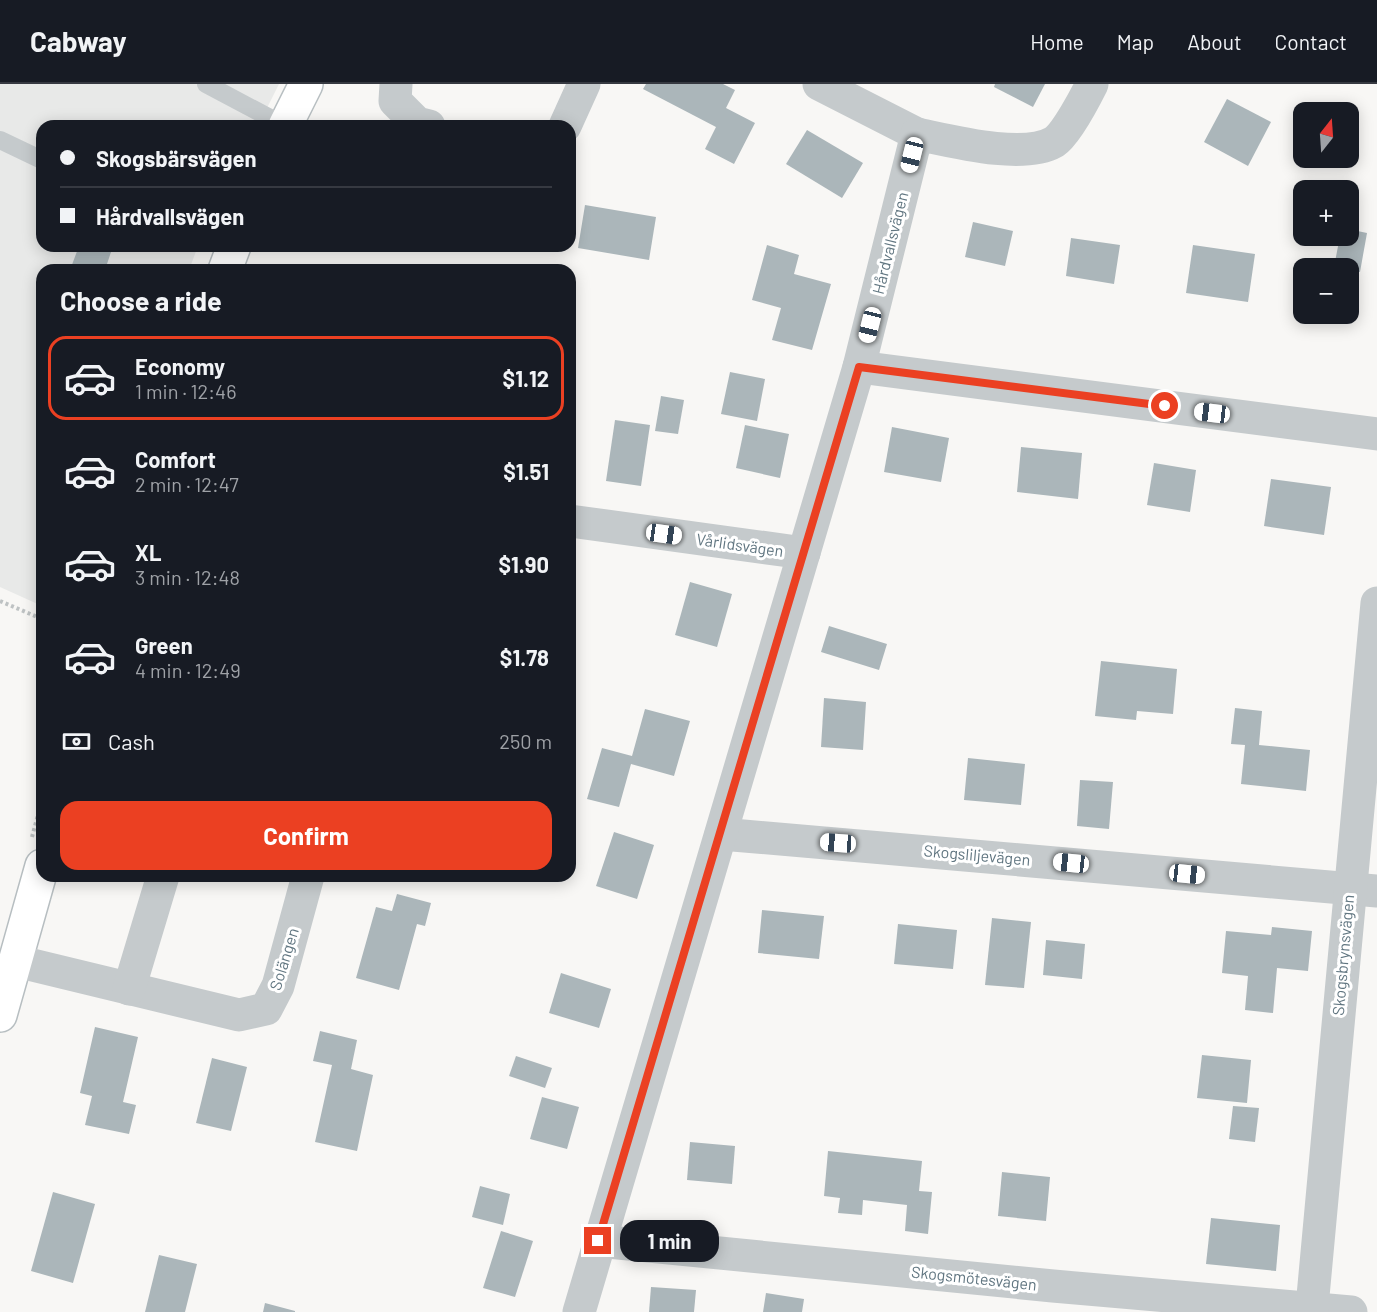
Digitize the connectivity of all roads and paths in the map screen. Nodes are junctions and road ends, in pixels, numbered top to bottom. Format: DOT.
graph roads {
  1 [pos="206,84"];
  2 [pos="306,84"];
  3 [pos="396,84"];
  4 [pos="584,84"];
  5 [pos="819,84"];
  6 [pos="1092,84"];
  7 [pos="274,120"];
  8 [pos="288,120"];
  9 [pos="414,120"];
  10 [pos="568,120"];
  11 [pos="917,134"];
  12 [pos="0,140"];
  13 [pos="36,157"];
  14 [pos="859,367"];
  15 [pos="1377,434"];
  16 [pos="576,522"];
  17 [pos="804,553"];
  18 [pos="0,601"];
  19 [pos="1377,603"];
  20 [pos="36,616"];
  21 [pos="721,834"];
  22 [pos="38,882"];
  23 [pos="161,882"];
  24 [pos="306,882"];
  25 [pos="1363,890"];
  26 [pos="16,961"];
  27 [pos="129,989"];
  28 [pos="0,1015"];
  29 [pos="598,1241"];
  30 [pos="1312,1307"];
  31 [pos="579,1312"];
  32 [pos="1351,1312"];
  1 -- 7 [label="lane"];
  2 -- 8 [label="street"];
  3 -- 9 [label="street"];
  4 -- 10 [label="street"];
  5 -- 11 [label="street"];
  6 -- 11 [label="street"];
  11 -- 14 [label="street, Hårdvallsvägen"];
  12 -- 13 [label="lane"];
  14 -- 15 [label="street"];
  14 -- 17 [label="street, Hårdvallsvägen"];
  16 -- 17 [label="street, Vårlidsvägen"];
  17 -- 21 [label="street, Hårdvallsvägen"];
  18 -- 20 [label="path"];
  19 -- 25 [label="street, Skogsbrynsvägen"];
  21 -- 25 [label="street, Skogsliljevägen"];
  21 -- 29 [label="street, Hårdvallsvägen"];
  22 -- 26 [label="street"];
  23 -- 27 [label="street"];
  24 -- 27 [label="street, Solängen"];
  25 -- 30 [label="street, Skogsbrynsvägen"];
  26 -- 27 [label="street, Solängen"];
  26 -- 28 [label="street"];
  29 -- 30 [label="street, Skogsmötesvägen"];
  29 -- 31 [label="street, Hårdvallsvägen"];
  30 -- 32 [label="street, Skogsmötesvägen"];
}
